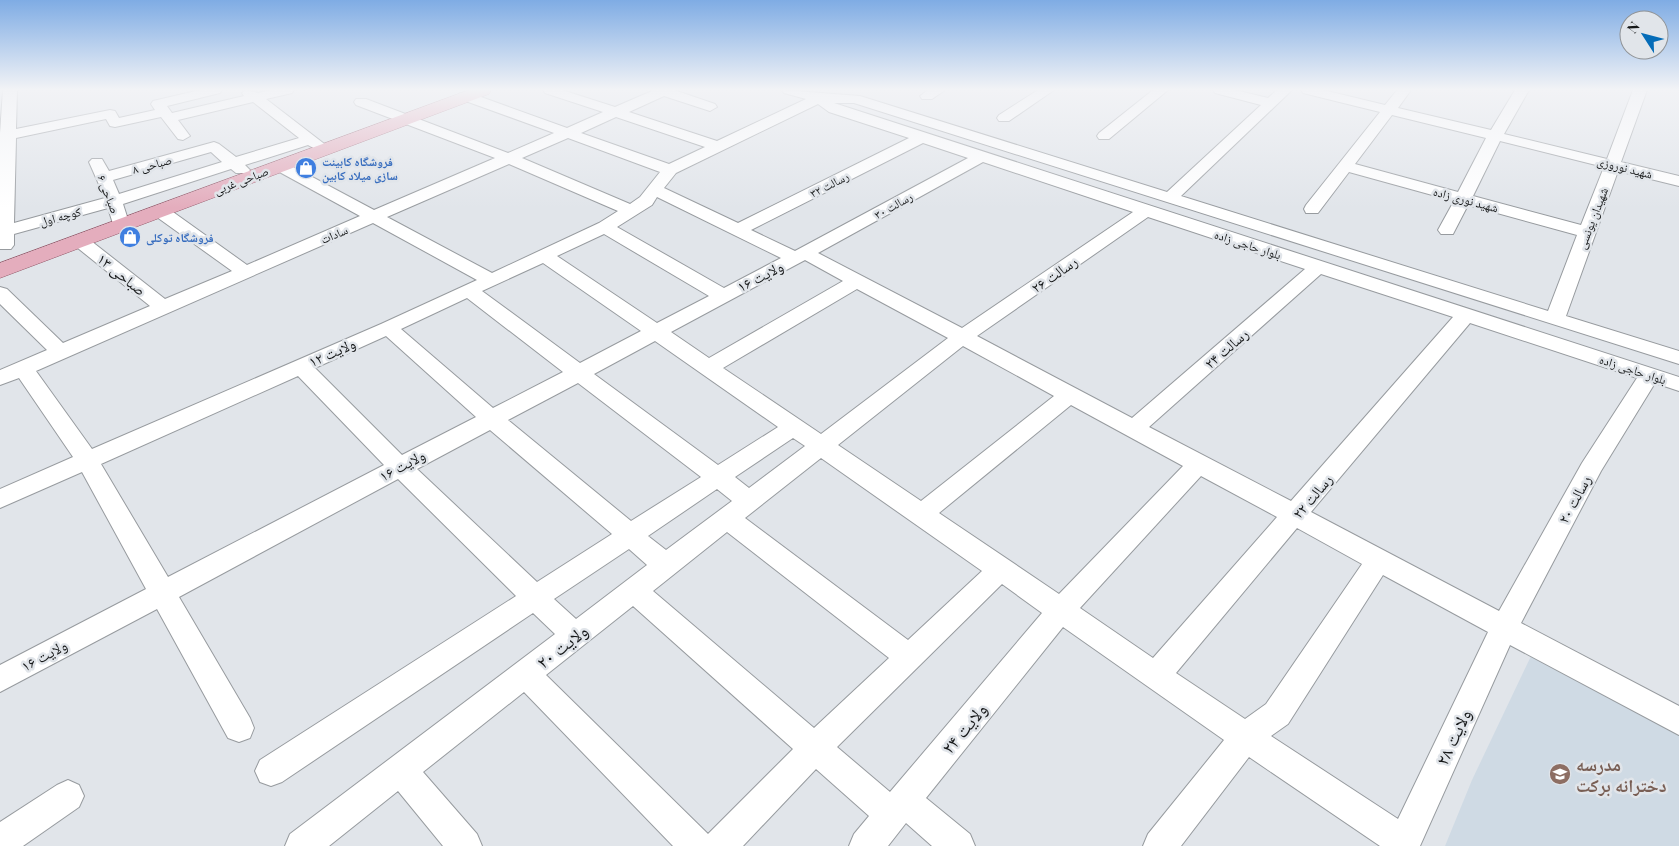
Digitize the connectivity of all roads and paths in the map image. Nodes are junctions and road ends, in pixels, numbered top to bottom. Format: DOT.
graph roads {
  1 [pos="35,129"];
  2 [pos="178,129"];
  3 [pos="298,129"];
  4 [pos="368,129"];
  5 [pos="428,129"];
  6 [pos="558,129"];
  7 [pos="574,129"];
  8 [pos="666,129"];
  9 [pos="746,129"];
  10 [pos="895,129"];
  11 [pos="956,129"];
  12 [pos="1112,129"];
  13 [pos="1243,129"];
  14 [pos="1373,129"];
  15 [pos="1469,129"];
  16 [pos="1499,129"];
  17 [pos="1625,129"];
  18 [pos="566,133"];
  19 [pos="4,136"];
  20 [pos="183,136"];
  21 [pos="1104,136"];
  22 [pos="1495,136"];
  23 [pos="921,138"];
  24 [pos="317,144"];
  25 [pos="719,147"];
  26 [pos="981,157"];
  27 [pos="508,158"];
  28 [pos="97,162"];
  29 [pos="235,164"];
  30 [pos="1612,164"];
  31 [pos="280,166"];
  32 [pos="1345,166"];
  33 [pos="670,170"];
  34 [pos="250,177"];
  35 [pos="103,178"];
  36 [pos="1679,180"];
  37 [pos="655,190"];
  38 [pos="1174,195"];
  39 [pos="1464,198"];
  40 [pos="114,201"];
  41 [pos="1312,209"];
  42 [pos="160,211"];
  43 [pos="632,211"];
  44 [pos="1146,211"];
  45 [pos="374,216"];
  46 [pos="121,226"];
  47 [pos="605,227"];
  48 [pos="738,230"];
  49 [pos="1447,230"];
  50 [pos="1586,232"];
  51 [pos="3,240"];
  52 [pos="80,241"];
  53 [pos="544,255"];
  54 [pos="800,256"];
  55 [pos="29,260"];
  56 [pos="1318,267"];
  57 [pos="0,271"];
  58 [pos="245,272"];
  59 [pos="491,280"];
  60 [pos="858,281"];
  61 [pos="468,290"];
  62 [pos="0,293"];
  63 [pos="722,295"];
  64 [pos="163,307"];
  65 [pos="1466,315"];
  66 [pos="1555,319"];
  67 [pos="388,328"];
  68 [pos="654,331"];
  69 [pos="962,338"];
  70 [pos="61,352"];
  71 [pos="1679,358"];
  72 [pos="301,366"];
  73 [pos="23,368"];
  74 [pos="708,368"];
  75 [pos="578,372"];
  76 [pos="1650,374"];
  77 [pos="0,378"];
  78 [pos="1679,384"];
  79 [pos="1069,395"];
  80 [pos="490,418"];
  81 [pos="794,427"];
  82 [pos="1133,429"];
  83 [pos="823,447"];
  84 [pos="88,461"];
  85 [pos="1199,464"];
  86 [pos="399,466"];
  87 [pos="718,477"];
  88 [pos="0,500"];
  89 [pos="751,502"];
  90 [pos="922,514"];
  91 [pos="1295,516"];
  92 [pos="728,519"];
  93 [pos="629,535"];
  94 [pos="1379,560"];
  95 [pos="667,566"];
  96 [pos="1002,569"];
  97 [pos="634,591"];
  98 [pos="161,593"];
  99 [pos="535,597"];
  100 [pos="1061,610"];
  101 [pos="1504,628"];
  102 [pos="575,636"];
  103 [pos="910,658"];
  104 [pos="526,674"];
  105 [pos="1156,675"];
  106 [pos="0,679"];
  107 [pos="1679,721"];
  108 [pos="239,728"];
  109 [pos="1245,736"];
  110 [pos="816,747"];
  111 [pos="401,770"];
  112 [pos="270,772"];
  113 [pos="68,796"];
  114 [pos="898,808"];
  115 [pos="0,842"];
  116 [pos="1403,844"];
  117 [pos="302,846"];
  118 [pos="465,846"];
  119 [pos="697,846"];
  120 [pos="720,846"];
  121 [pos="866,846"];
  122 [pos="958,846"];
  123 [pos="1160,846"];
  1 -- 19 [label="street"];
  2 -- 20 [label="street"];
  3 -- 24 [label="street"];
  4 -- 24 [label="main road, صباحی غربی"];
  5 -- 27 [label="street"];
  6 -- 18 [label="street"];
  7 -- 18 [label="street, سادات"];
  8 -- 25 [label="street"];
  9 -- 25 [label="street"];
  10 -- 23 [label="street, بلوار حاجی زاده"];
  11 -- 38 [label="street, بلوار حاجی زاده"];
  12 -- 21 [label="street"];
  13 -- 38 [label="street"];
  14 -- 32 [label="street"];
  15 -- 22 [label="street, شهید نوروزی"];
  16 -- 22 [label="street"];
  17 -- 30 [label="street, شهیدان یونسی"];
  18 -- 27 [label="street, سادات"];
  18 -- 33 [label="street"];
  19 -- 51 [label="street"];
  22 -- 30 [label="street, شهید نوروزی"];
  22 -- 39 [label="street"];
  23 -- 26 [label="street, بلوار حاجی زاده"];
  23 -- 48 [label="street, رسالت ۳۲"];
  24 -- 29 [label="street, کوچه اول"];
  24 -- 31 [label="main road, صباحی غربی"];
  25 -- 33 [label="street"];
  26 -- 44 [label="street, بلوار حاجی زاده"];
  26 -- 54 [label="street, رسالت ۳۰"];
  27 -- 43 [label="street"];
  27 -- 45 [label="street, سادات"];
  28 -- 35 [label="street, صباحی ۶"];
  29 -- 34 [label="street, صباحی ۸"];
  29 -- 35 [label="street, صباحی ۸"];
  29 -- 40 [label="street, کوچه اول"];
  30 -- 36 [label="street, شهید نوروزی"];
  30 -- 50 [label="street, شهیدان یونسی"];
  31 -- 34 [label="main road, صباحی غربی"];
  31 -- 45 [label="street"];
  32 -- 39 [label="street, شهید نوری زاده"];
  32 -- 41 [label="street"];
  33 -- 37 [label="street, ولایت ۱۲"];
  34 -- 42 [label="main road, صباحی غربی"];
  35 -- 40 [label="street, صباحی ۶"];
  37 -- 43 [label="street, ولایت ۱۲"];
  37 -- 48 [label="street"];
  38 -- 66 [label="street, بلوار حاجی زاده"];
  39 -- 49 [label="street"];
  39 -- 50 [label="street, شهید نوری زاده"];
  40 -- 46 [label="street, صباحی ۶"];
  40 -- 51 [label="street, کوچه اول"];
  42 -- 46 [label="main road, صباحی غربی"];
  42 -- 58 [label="street"];
  43 -- 47 [label="street, ولایت ۱۲"];
  44 -- 56 [label="street, بلوار حاجی زاده"];
  44 -- 69 [label="street, رسالت ۲۶"];
  45 -- 58 [label="street, سادات"];
  45 -- 59 [label="street"];
  46 -- 52 [label="main road, صباحی غربی"];
  47 -- 53 [label="street, ولایت ۱۲"];
  47 -- 63 [label="street"];
  48 -- 54 [label="street"];
  50 -- 66 [label="street, شهیدان یونسی"];
  51 -- 55 [label="street"];
  52 -- 55 [label="main road, صباحی غربی"];
  52 -- 64 [label="street, صباحی ۱۳"];
  53 -- 59 [label="street, ولایت ۱۲"];
  53 -- 68 [label="street"];
  54 -- 60 [label="street"];
  54 -- 63 [label="street, ولایت ۱۶"];
  55 -- 57 [label="main road, صباحی غربی"];
  56 -- 65 [label="street, بلوار حاجی زاده"];
  56 -- 82 [label="street, رسالت ۲۴"];
  58 -- 64 [label="street, سادات"];
  59 -- 61 [label="street, ولایت ۱۲"];
  60 -- 69 [label="street"];
  60 -- 74 [label="street"];
  61 -- 67 [label="street, ولایت ۱۲"];
  61 -- 75 [label="street"];
  62 -- 70 [label="street"];
  63 -- 68 [label="street, ولایت ۱۶"];
  64 -- 70 [label="street, سادات"];
  65 -- 76 [label="street, بلوار حاجی زاده"];
  65 -- 91 [label="street, رسالت ۲۲"];
  66 -- 71 [label="street, بلوار حاجی زاده"];
  67 -- 72 [label="street, ولایت ۱۲"];
  67 -- 80 [label="street"];
  68 -- 74 [label="street"];
  68 -- 75 [label="street, ولایت ۱۶"];
  69 -- 79 [label="street"];
  69 -- 83 [label="street, رسالت ۲۶"];
  70 -- 73 [label="street, سادات"];
  72 -- 84 [label="street, ولایت ۱۲"];
  72 -- 86 [label="street"];
  73 -- 77 [label="street, سادات"];
  73 -- 84 [label="street"];
  74 -- 81 [label="street"];
  75 -- 80 [label="street, ولایت ۱۶"];
  75 -- 87 [label="street"];
  76 -- 78 [label="street, بلوار حاجی زاده"];
  76 -- 101 [label="street, رسالت ۲۰"];
  79 -- 82 [label="street"];
  79 -- 90 [label="street"];
  80 -- 86 [label="street, ولایت ۱۶"];
  80 -- 93 [label="street"];
  81 -- 83 [label="street"];
  81 -- 87 [label="street"];
  82 -- 85 [label="street"];
  83 -- 89 [label="street, ولایت ۲۰"];
  83 -- 90 [label="street"];
  84 -- 88 [label="street, ولایت ۱۲"];
  84 -- 98 [label="street"];
  85 -- 91 [label="street"];
  85 -- 100 [label="street, ولایت ۲۴"];
  86 -- 98 [label="street, ولایت ۱۶"];
  86 -- 99 [label="street"];
  87 -- 89 [label="street"];
  87 -- 93 [label="street"];
  89 -- 92 [label="street, ولایت ۲۰"];
  90 -- 96 [label="street"];
  91 -- 94 [label="street"];
  91 -- 105 [label="street, رسالت ۲۲"];
  92 -- 95 [label="street, ولایت ۲۰"];
  92 -- 103 [label="street"];
  93 -- 95 [label="street"];
  93 -- 99 [label="street"];
  94 -- 101 [label="street"];
  94 -- 109 [label="street"];
  95 -- 97 [label="street, ولایت ۲۰"];
  96 -- 100 [label="street"];
  96 -- 103 [label="street"];
  97 -- 102 [label="street, ولایت ۲۰"];
  97 -- 110 [label="street"];
  98 -- 106 [label="street, ولایت ۱۶"];
  98 -- 108 [label="street"];
  99 -- 102 [label="street"];
  99 -- 112 [label="street"];
  100 -- 105 [label="street"];
  100 -- 114 [label="street, ولایت ۲۴"];
  101 -- 107 [label="street"];
  101 -- 116 [label="street, ولایت ۲۸"];
  102 -- 104 [label="street, ولایت ۲۰"];
  103 -- 110 [label="street"];
  104 -- 111 [label="street, ولایت ۲۰"];
  104 -- 119 [label="street"];
  105 -- 109 [label="street"];
  109 -- 116 [label="street"];
  109 -- 123 [label="street"];
  110 -- 114 [label="street"];
  110 -- 120 [label="street"];
  111 -- 117 [label="street, ولایت ۲۰"];
  111 -- 118 [label="street"];
  113 -- 115 [label="street"];
  114 -- 121 [label="street, ولایت ۲۴"];
  114 -- 122 [label="street"];
}
